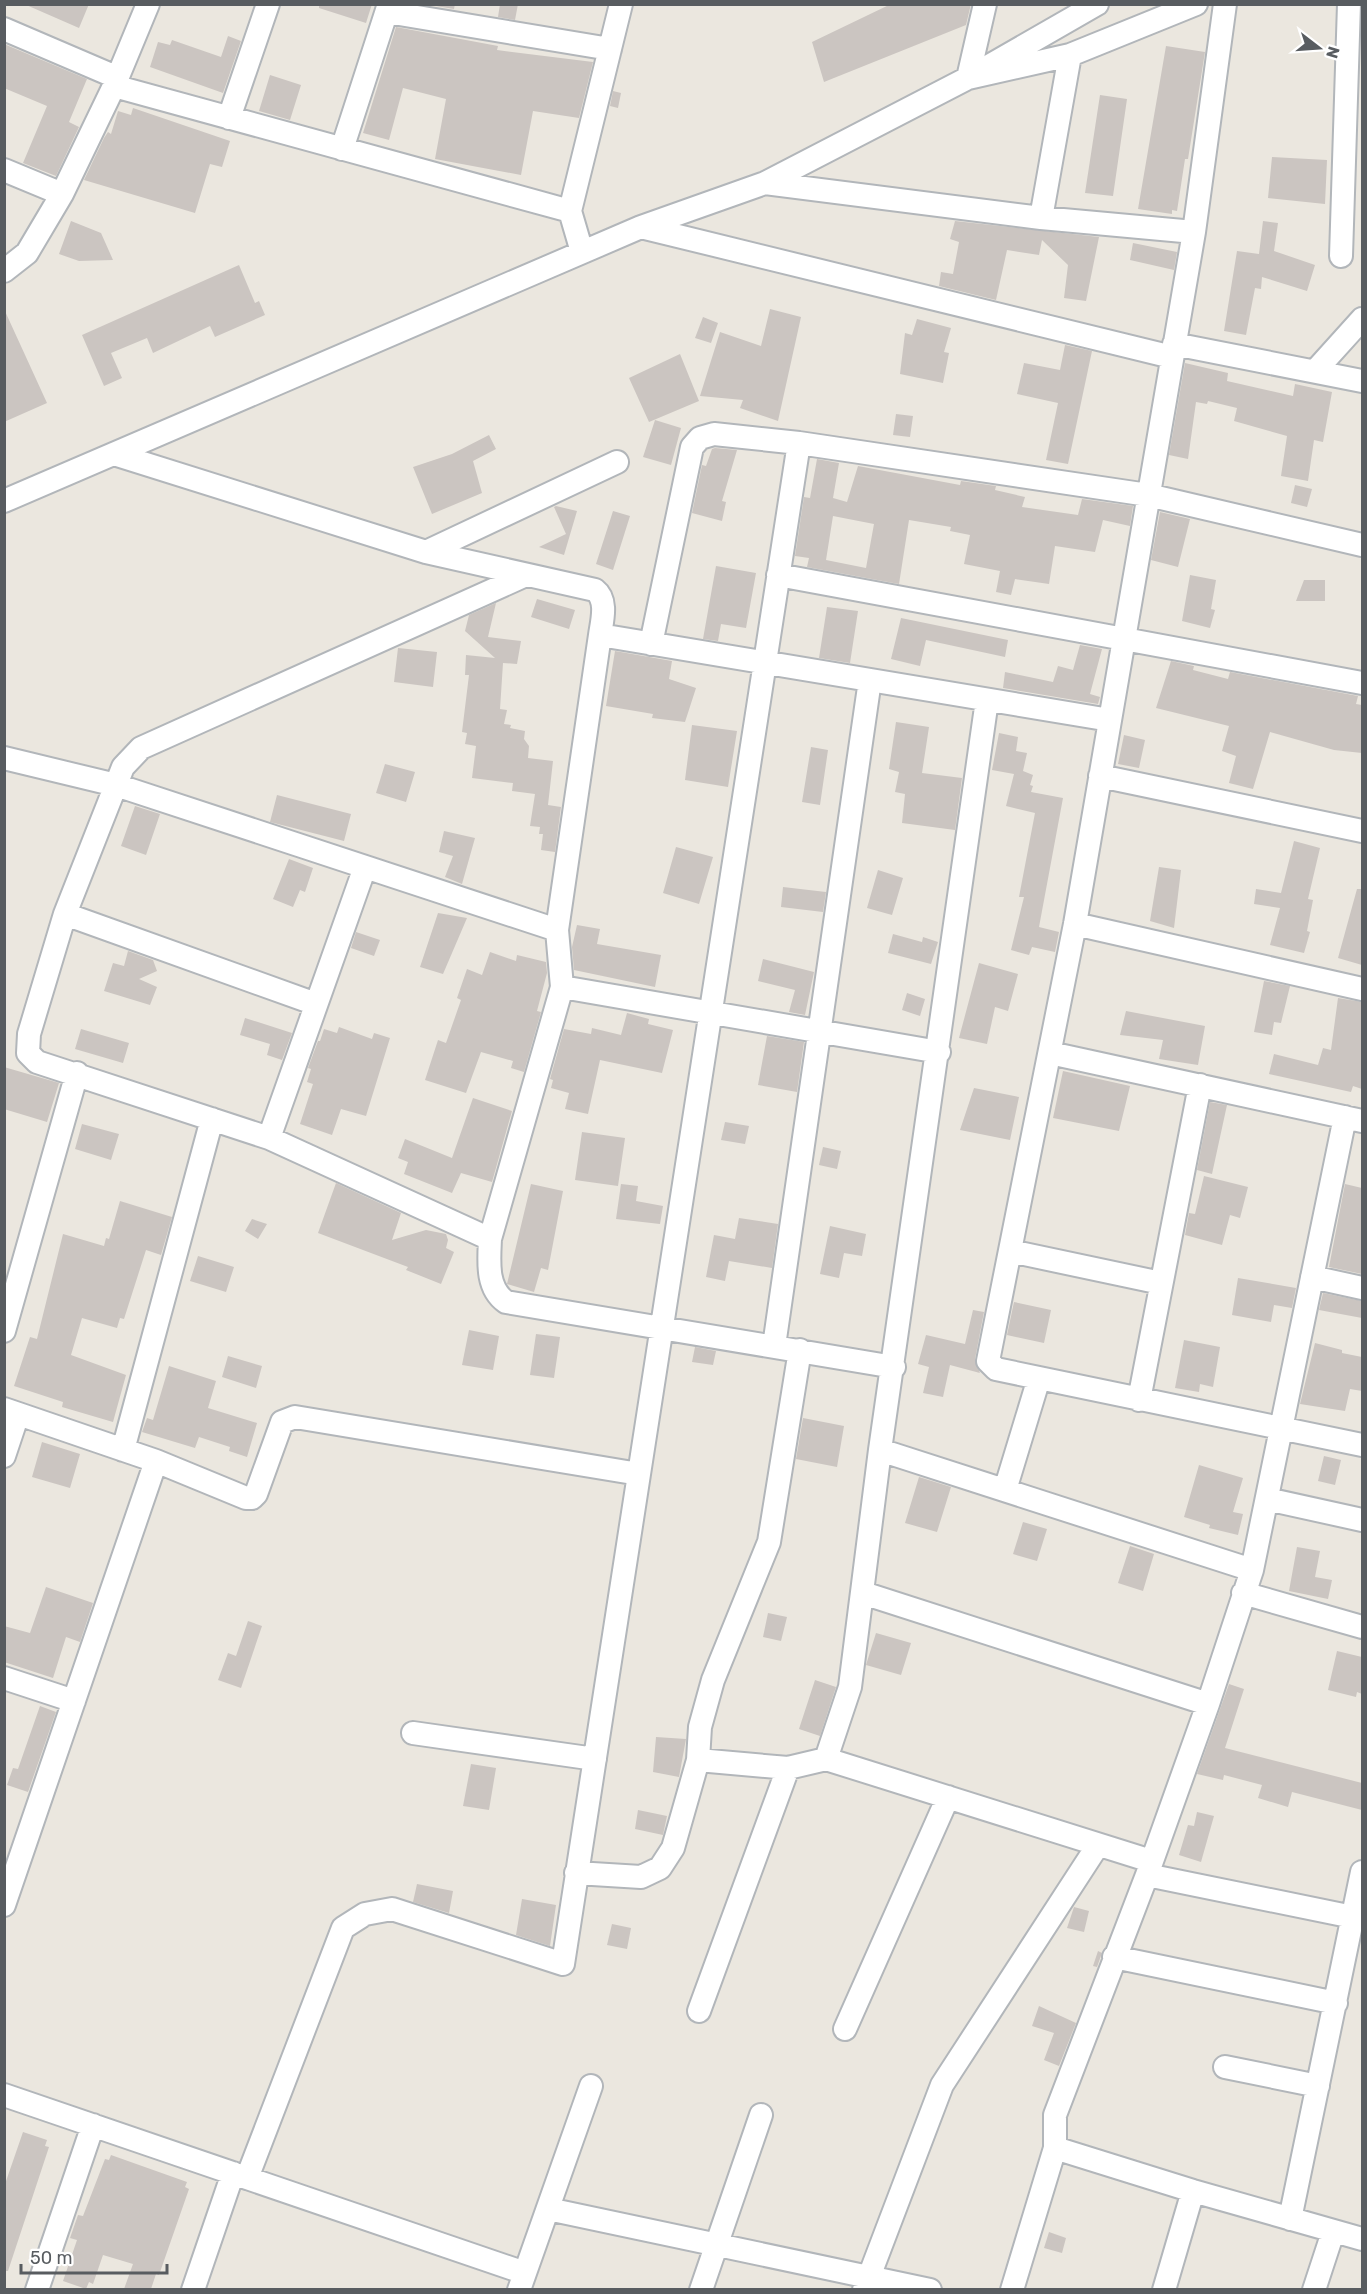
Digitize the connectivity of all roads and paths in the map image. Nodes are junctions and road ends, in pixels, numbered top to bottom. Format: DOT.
graph roads {
  1 [pos="148,4"];
  2 [pos="268,4"];
  3 [pos="621,4"];
  4 [pos="985,4"];
  5 [pos="1196,4"];
  6 [pos="1225,4"];
  7 [pos="1349,4"];
  8 [pos="1089,7"];
  9 [pos="388,8"];
  10 [pos="4,29"];
  11 [pos="610,49"];
  12 [pos="1070,55"];
  13 [pos="968,78"];
  14 [pos="115,82"];
  15 [pos="230,118"];
  16 [pos="342,149"];
  17 [pos="4,170"];
  18 [pos="765,183"];
  19 [pos="62,194"];
  20 [pos="570,211"];
  21 [pos="1041,218"];
  22 [pos="642,226"];
  23 [pos="1194,232"];
  24 [pos="582,252"];
  25 [pos="1341,256"];
  26 [pos="4,271"];
  27 [pos="1362,319"];
  28 [pos="1173,350"];
  29 [pos="1316,370"];
  30 [pos="1362,381"];
  31 [pos="799,443"];
  32 [pos="114,454"];
  33 [pos="617,462"];
  34 [pos="1148,495"];
  35 [pos="4,501"];
  36 [pos="1362,545"];
  37 [pos="426,552"];
  38 [pos="526,575"];
  39 [pos="778,575"];
  40 [pos="600,635"];
  41 [pos="1124,637"];
  42 [pos="651,644"];
  43 [pos="765,662"];
  44 [pos="870,680"];
  45 [pos="1362,683"];
  46 [pos="987,700"];
  47 [pos="1110,720"];
  48 [pos="4,758"];
  49 [pos="1100,776"];
  50 [pos="116,785"];
  51 [pos="1362,831"];
  52 [pos="364,867"];
  53 [pos="65,914"];
  54 [pos="1075,924"];
  55 [pos="557,930"];
  56 [pos="562,987"];
  57 [pos="1362,989"];
  58 [pos="316,1004"];
  59 [pos="711,1012"];
  60 [pos="819,1031"];
  61 [pos="939,1052"];
  62 [pos="1050,1053"];
  63 [pos="77,1073"];
  64 [pos="1200,1085"];
  65 [pos="212,1119"];
  66 [pos="1354,1119"];
  67 [pos="269,1138"];
  68 [pos="490,1239"];
  69 [pos="1010,1251"];
  70 [pos="1312,1277"];
  71 [pos="1161,1283"];
  72 [pos="1362,1288"];
  73 [pos="662,1327"];
  74 [pos="4,1331"];
  75 [pos="774,1346"];
  76 [pos="800,1350"];
  77 [pos="894,1367"];
  78 [pos="1039,1378"];
  79 [pos="1139,1400"];
  80 [pos="11,1412"];
  81 [pos="1280,1430"];
  82 [pos="1362,1445"];
  83 [pos="123,1450"];
  84 [pos="880,1450"];
  85 [pos="4,1456"];
  86 [pos="156,1461"];
  87 [pos="639,1474"];
  88 [pos="1005,1490"];
  89 [pos="1267,1499"];
  90 [pos="1362,1520"];
  91 [pos="1252,1570"];
  92 [pos="863,1593"];
  93 [pos="1243,1593"];
  94 [pos="1362,1627"];
  95 [pos="4,1678"];
  96 [pos="74,1701"];
  97 [pos="1208,1704"];
  98 [pos="413,1733"];
  99 [pos="595,1759"];
  100 [pos="826,1759"];
  101 [pos="698,1760"];
  102 [pos="788,1768"];
  103 [pos="948,1797"];
  104 [pos="1098,1845"];
  105 [pos="1149,1868"];
  106 [pos="1362,1872"];
  107 [pos="576,1873"];
  108 [pos="4,1905"];
  109 [pos="1353,1917"];
  110 [pos="1356,1943"];
  111 [pos="1114,1957"];
  112 [pos="1336,2002"];
  113 [pos="699,2011"];
  114 [pos="844,2029"];
  115 [pos="1225,2067"];
  116 [pos="591,2086"];
  117 [pos="1318,2086"];
  118 [pos="4,2095"];
  119 [pos="761,2115"];
  120 [pos="93,2125"];
  121 [pos="1055,2148"];
  122 [pos="240,2175"];
  123 [pos="1193,2191"];
  124 [pos="548,2209"];
  125 [pos="1290,2219"];
  126 [pos="1333,2232"];
  127 [pos="1362,2239"];
  128 [pos="716,2244"];
  129 [pos="522,2281"];
  130 [pos="867,2282"];
  131 [pos="36,2289"];
  132 [pos="193,2289"];
  133 [pos="700,2289"];
  134 [pos="930,2289"];
  135 [pos="1012,2289"];
  136 [pos="1164,2289"];
  137 [pos="1314,2289"];
  1 -- 14 [label="street"];
  2 -- 15 [label="street"];
  3 -- 11 [label="street"];
  4 -- 13 [label="street"];
  5 -- 12 [label="street"];
  6 -- 23 [label="street"];
  7 -- 25 [label="street"];
  8 -- 13 [label="street"];
  9 -- 11 [label="street"];
  9 -- 16 [label="street"];
  10 -- 14 [label="street"];
  11 -- 20 [label="street"];
  12 -- 13 [label="street"];
  12 -- 21 [label="street"];
  13 -- 18 [label="street"];
  14 -- 15 [label="street"];
  14 -- 19 [label="street"];
  15 -- 16 [label="street"];
  16 -- 20 [label="street"];
  17 -- 19 [label="street"];
  18 -- 21 [label="street"];
  18 -- 22 [label="street"];
  19 -- 26 [label="street"];
  20 -- 24 [label="street"];
  21 -- 23 [label="street"];
  22 -- 24 [label="street"];
  22 -- 28 [label="street"];
  23 -- 28 [label="street"];
  24 -- 32 [label="street"];
  27 -- 29 [label="street"];
  28 -- 29 [label="street"];
  28 -- 34 [label="street"];
  29 -- 30 [label="street"];
  31 -- 34 [label="street"];
  31 -- 39 [label="street"];
  31 -- 42 [label="street"];
  32 -- 35 [label="street"];
  32 -- 37 [label="street"];
  33 -- 37 [label="street"];
  34 -- 36 [label="street"];
  34 -- 41 [label="street"];
  37 -- 38 [label="street"];
  38 -- 40 [label="street"];
  38 -- 50 [label="street"];
  39 -- 41 [label="street"];
  39 -- 43 [label="street"];
  40 -- 42 [label="street"];
  40 -- 55 [label="street"];
  41 -- 45 [label="street"];
  41 -- 47 [label="street"];
  42 -- 43 [label="street"];
  43 -- 44 [label="street"];
  43 -- 59 [label="street"];
  44 -- 46 [label="street"];
  44 -- 60 [label="street"];
  46 -- 47 [label="street"];
  46 -- 61 [label="street"];
  47 -- 49 [label="street"];
  48 -- 50 [label="street"];
  49 -- 51 [label="street"];
  49 -- 54 [label="street"];
  50 -- 52 [label="street"];
  50 -- 53 [label="street"];
  52 -- 55 [label="street"];
  52 -- 58 [label="street"];
  53 -- 58 [label="street"];
  53 -- 63 [label="street"];
  54 -- 57 [label="street"];
  54 -- 62 [label="street"];
  55 -- 56 [label="street"];
  56 -- 59 [label="street"];
  56 -- 68 [label="street"];
  58 -- 67 [label="street"];
  59 -- 60 [label="street"];
  59 -- 73 [label="street"];
  60 -- 61 [label="street"];
  60 -- 75 [label="street"];
  61 -- 77 [label="street"];
  62 -- 64 [label="street"];
  62 -- 69 [label="street"];
  63 -- 65 [label="street"];
  63 -- 74 [label="street"];
  64 -- 66 [label="street"];
  64 -- 71 [label="street"];
  65 -- 67 [label="street"];
  65 -- 83 [label="street"];
  66 -- 70 [label="street"];
  67 -- 68 [label="street"];
  68 -- 73 [label="street"];
  69 -- 71 [label="street"];
  69 -- 78 [label="street"];
  70 -- 72 [label="street"];
  70 -- 81 [label="street"];
  71 -- 79 [label="street"];
  73 -- 75 [label="street"];
  73 -- 87 [label="street"];
  75 -- 76 [label="street"];
  76 -- 77 [label="street"];
  76 -- 101 [label="street"];
  77 -- 84 [label="street"];
  78 -- 79 [label="street"];
  78 -- 88 [label="street"];
  79 -- 81 [label="street"];
  80 -- 83 [label="street"];
  80 -- 85 [label="street"];
  81 -- 82 [label="street"];
  81 -- 89 [label="street"];
  83 -- 86 [label="street"];
  84 -- 88 [label="street"];
  84 -- 92 [label="street"];
  86 -- 87 [label="street"];
  86 -- 96 [label="street"];
  87 -- 99 [label="street"];
  88 -- 91 [label="street"];
  89 -- 90 [label="street"];
  89 -- 91 [label="street"];
  91 -- 93 [label="street"];
  92 -- 97 [label="street"];
  92 -- 100 [label="street"];
  93 -- 94 [label="street"];
  93 -- 97 [label="street"];
  95 -- 96 [label="street"];
  96 -- 108 [label="street"];
  97 -- 105 [label="street"];
  98 -- 99 [label="street"];
  99 -- 107 [label="street"];
  100 -- 102 [label="street"];
  100 -- 103 [label="street"];
  101 -- 102 [label="street"];
  101 -- 107 [label="street"];
  102 -- 113 [label="street"];
  103 -- 104 [label="street"];
  103 -- 114 [label="street"];
  104 -- 105 [label="street"];
  104 -- 130 [label="street"];
  105 -- 109 [label="street"];
  105 -- 111 [label="street"];
  106 -- 109 [label="street"];
  107 -- 122 [label="street"];
  109 -- 110 [label="street"];
  110 -- 112 [label="street"];
  111 -- 112 [label="street"];
  111 -- 121 [label="street"];
  112 -- 117 [label="street"];
  115 -- 117 [label="street"];
  116 -- 124 [label="street"];
  117 -- 125 [label="street"];
  118 -- 120 [label="street"];
  119 -- 128 [label="street"];
  120 -- 122 [label="street"];
  120 -- 131 [label="street"];
  121 -- 123 [label="street"];
  121 -- 135 [label="street"];
  122 -- 129 [label="street"];
  122 -- 132 [label="street"];
  123 -- 125 [label="street"];
  123 -- 136 [label="street"];
  124 -- 128 [label="street"];
  124 -- 129 [label="street"];
  125 -- 126 [label="street"];
  126 -- 127 [label="street"];
  126 -- 137 [label="street"];
  128 -- 130 [label="street"];
  128 -- 133 [label="street"];
  130 -- 134 [label="street"];
}
